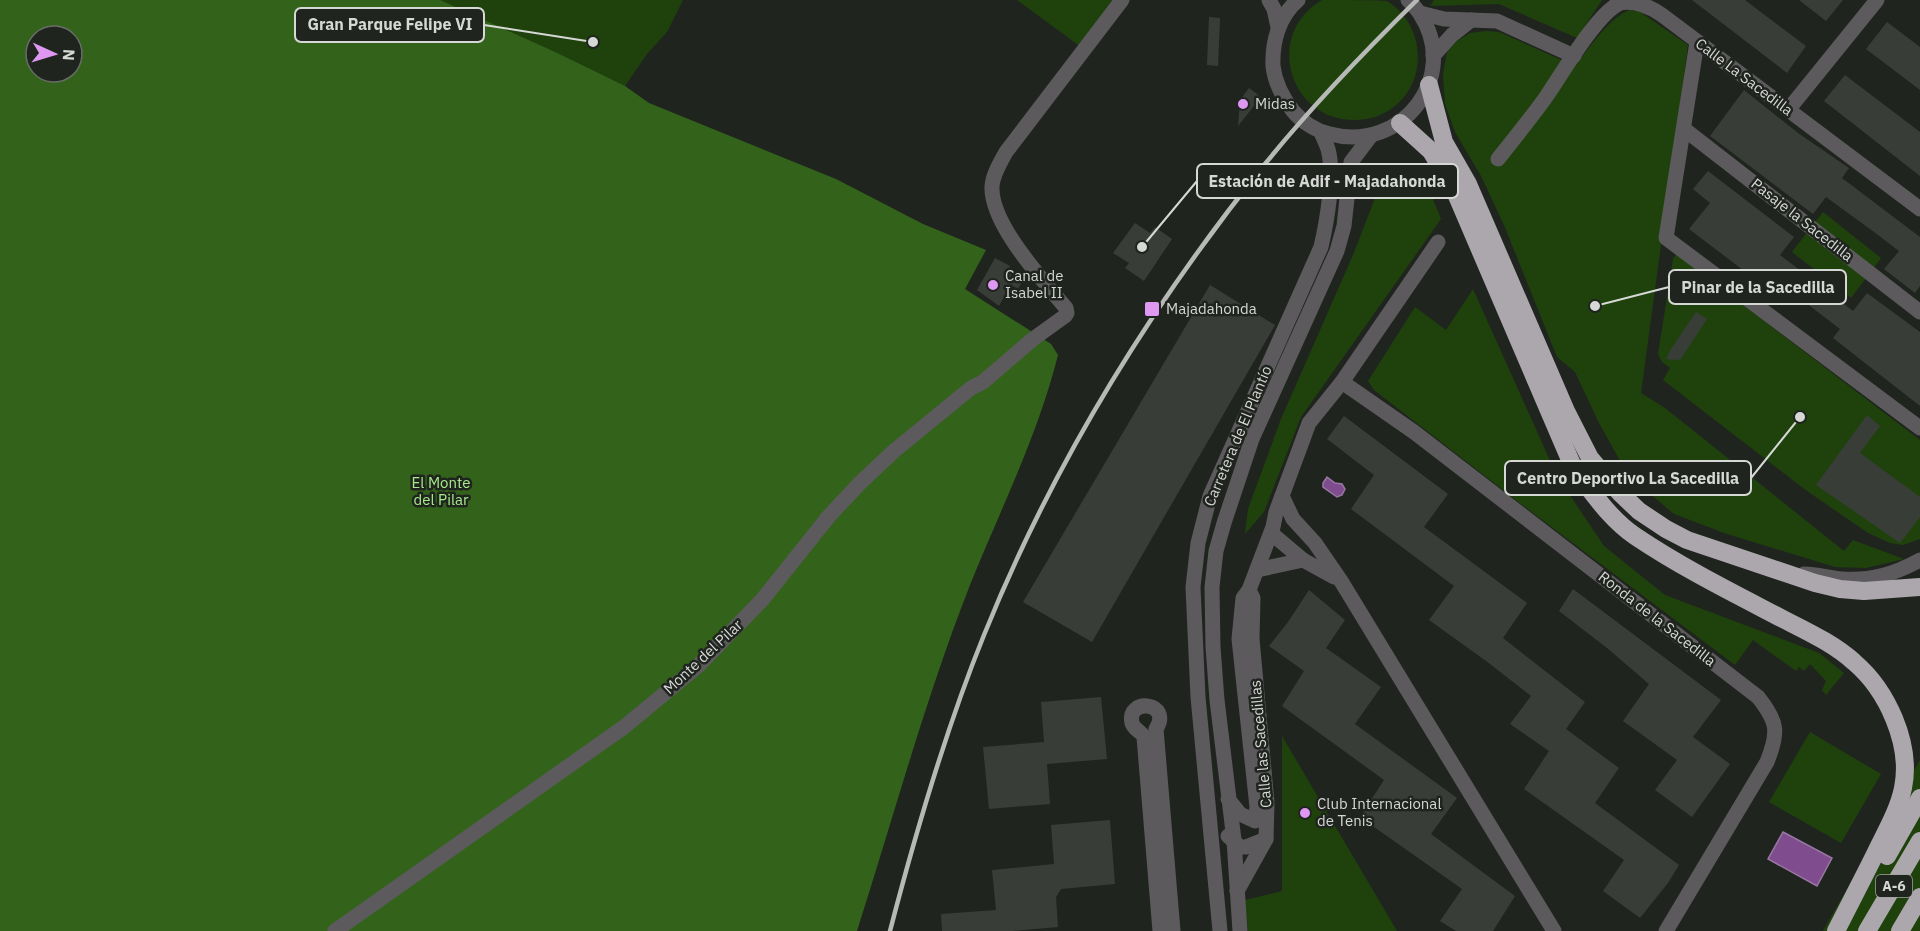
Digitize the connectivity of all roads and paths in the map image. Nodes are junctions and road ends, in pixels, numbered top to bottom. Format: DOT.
graph roads {
  1 [pos="1122,0"];
  2 [pos="1269,0"];
  3 [pos="1298,0"];
  4 [pos="1408,0"];
  5 [pos="1877,0"];
  6 [pos="1420,13"];
  7 [pos="1471,20"];
  8 [pos="1278,27"];
  9 [pos="1697,42"];
  10 [pos="1433,56"];
  11 [pos="1574,56"];
  12 [pos="1428,85"];
  13 [pos="1788,110"];
  14 [pos="1400,123"];
  15 [pos="1684,129"];
  16 [pos="1321,132"];
  17 [pos="1370,137"];
  18 [pos="1498,159"];
  19 [pos="1920,209"];
  20 [pos="1438,242"];
  21 [pos="1920,312"];
  22 [pos="1341,382"];
  23 [pos="1920,428"];
  24 [pos="1282,496"];
  25 [pos="1300,529"];
  26 [pos="1272,530"];
  27 [pos="1303,560"];
  28 [pos="1920,560"];
  29 [pos="1257,570"];
  30 [pos="1786,573"];
  31 [pos="1341,581"];
  32 [pos="1920,587"];
  33 [pos="1249,590"];
  34 [pos="1198,698"];
  35 [pos="1920,798"];
  36 [pos="1228,799"];
  37 [pos="1255,821"];
  38 [pos="1266,838"];
  39 [pos="1234,840"];
  40 [pos="1920,841"];
  41 [pos="1238,891"];
  42 [pos="1920,897"];
  43 [pos="335,931"];
  44 [pos="1160,931"];
  45 [pos="1173,931"];
  46 [pos="1220,931"];
  47 [pos="1232,931"];
  48 [pos="1240,931"];
  49 [pos="1554,931"];
  50 [pos="1666,931"];
  51 [pos="1836,931"];
  52 [pos="1844,931"];
  53 [pos="1867,931"];
  54 [pos="1900,931"];
  1 -- 43 [label="street, Monte del Pilar"];
  2 -- 8 [label="street"];
  3 -- 8 [label="street"];
  4 -- 6 [label="street"];
  5 -- 13 [label="street"];
  6 -- 7 [label="street"];
  6 -- 10 [label="street"];
  7 -- 10 [label="street"];
  7 -- 11 [label="street"];
  8 -- 16 [label="street"];
  9 -- 11 [label="street, Calle La Sacedilla"];
  9 -- 13 [label="street, Calle La Sacedilla"];
  9 -- 15 [label="street"];
  10 -- 12 [label="street"];
  11 -- 18 [label="street, Calle La Sacedilla"];
  12 -- 14 [label="street"];
  12 -- 30 [label="highway"];
  13 -- 19 [label="street, Calle La Sacedilla"];
  14 -- 17 [label="street"];
  14 -- 51 [label="highway"];
  15 -- 21 [label="street, Pasaje la Sacedilla"];
  15 -- 23 [label="street"];
  16 -- 17 [label="street"];
  16 -- 34 [label="street, Carretera de El Plantío"];
  17 -- 36 [label="street, Carretera de El Plantío"];
  20 -- 22 [label="street, Calle las Sacedillas"];
  22 -- 24 [label="street, Calle las Sacedillas"];
  22 -- 50 [label="street, Ronda de la Sacedilla"];
  24 -- 25 [label="street"];
  24 -- 26 [label="street, Calle las Sacedillas"];
  25 -- 26 [label="street"];
  25 -- 31 [label="street"];
  26 -- 27 [label="street"];
  26 -- 29 [label="street, Calle las Sacedillas"];
  27 -- 29 [label="street"];
  27 -- 31 [label="street"];
  28 -- 30 [label="street"];
  29 -- 33 [label="street, Calle las Sacedillas"];
  30 -- 32 [label="highway"];
  31 -- 49 [label="street"];
  33 -- 37 [label="street, Calle las Sacedillas"];
  33 -- 38 [label="street, Calle las Sacedillas"];
  34 -- 39 [label="street"];
  34 -- 46 [label="street, Carretera de El Plantío"];
  35 -- 52 [label="highway"];
  36 -- 37 [label="street, Calle las Sacedillas"];
  36 -- 39 [label="street, Carretera de El Plantío"];
  37 -- 39 [label="street"];
  38 -- 39 [label="street"];
  38 -- 41 [label="street, Calle las Sacedillas"];
  39 -- 41 [label="street, Carretera de El Plantío"];
  39 -- 47 [label="street"];
  40 -- 53 [label="highway, A-6"];
  41 -- 48 [label="street, Carretera de El Plantío"];
  42 -- 54 [label="highway"];
  44 -- 45 [label="street"];
}
